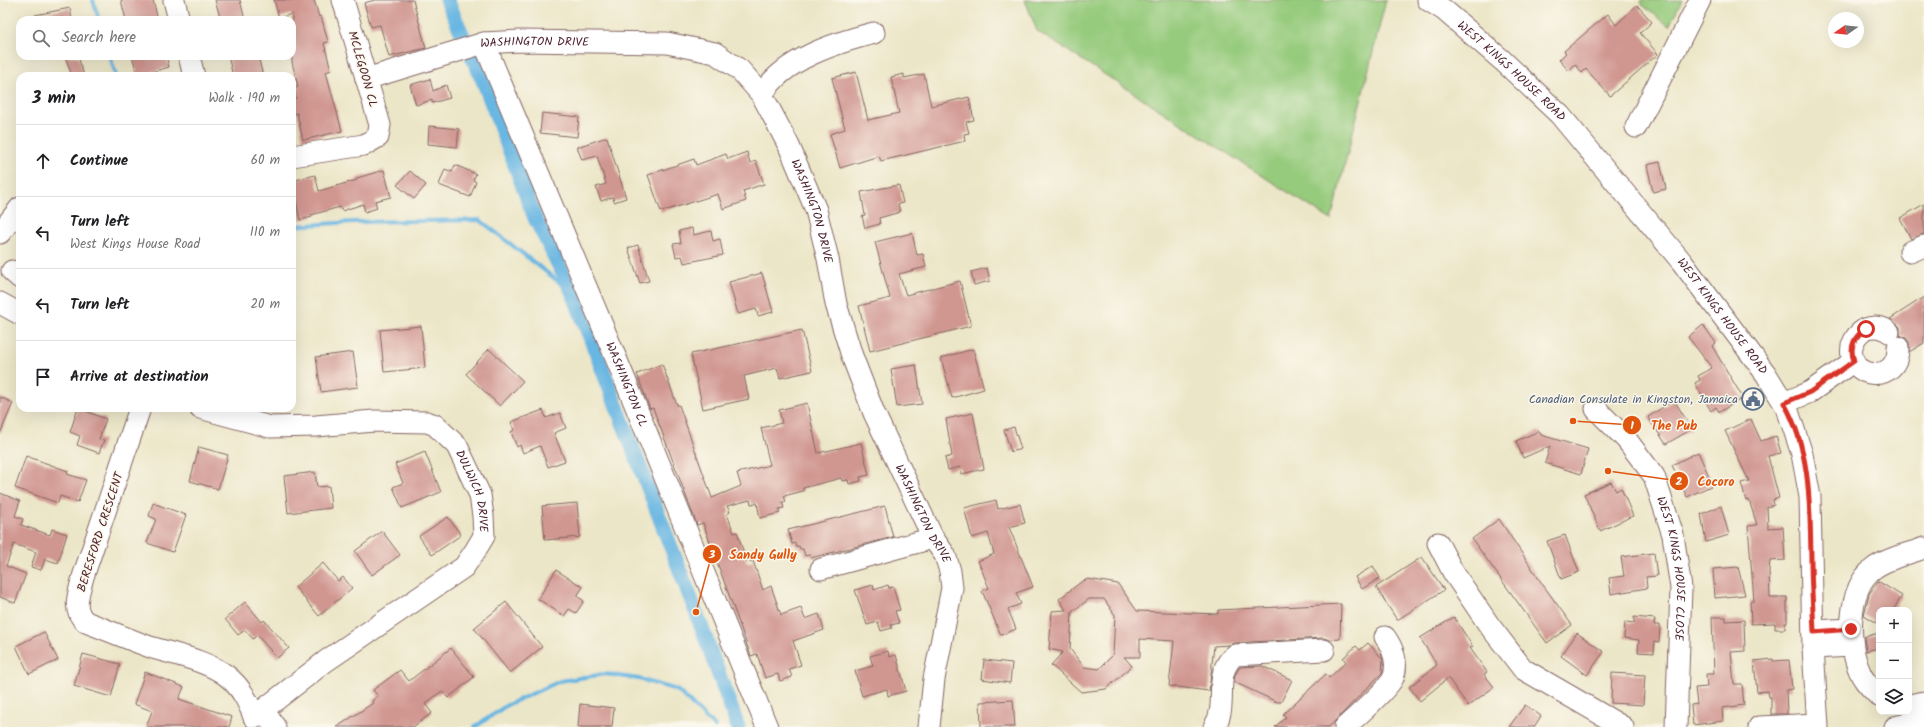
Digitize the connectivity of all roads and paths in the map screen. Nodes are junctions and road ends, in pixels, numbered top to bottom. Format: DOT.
graph roads {
  1 [pos="174,0"];
  2 [pos="343,0"];
  3 [pos="1428,0"];
  4 [pos="1700,0"];
  5 [pos="178,16"];
  6 [pos="874,33"];
  7 [pos="484,43"];
  8 [pos="190,60"];
  9 [pos="193,72"];
  10 [pos="366,79"];
  11 [pos="762,95"];
  12 [pos="1636,127"];
  13 [pos="296,155"];
  14 [pos="16,213"];
  15 [pos="0,233"];
  16 [pos="0,303"];
  17 [pos="16,312"];
  18 [pos="1854,361"];
  19 [pos="1784,403"];
  20 [pos="1596,409"];
  21 [pos="139,412"];
  22 [pos="215,412"];
  23 [pos="933,538"];
  24 [pos="1438,543"];
  25 [pos="1924,548"];
  26 [pos="821,569"];
  27 [pos="1385,637"];
  28 [pos="1851,637"];
  29 [pos="1813,640"];
  30 [pos="1324,650"];
  31 [pos="1876,692"];
  32 [pos="1924,702"];
  33 [pos="1912,704"];
  34 [pos="256,718"];
  35 [pos="1924,720"];
  36 [pos="1818,726"];
  37 [pos="275,727"];
  38 [pos="767,727"];
  39 [pos="929,727"];
  40 [pos="1214,727"];
  41 [pos="1345,727"];
  42 [pos="1623,727"];
  43 [pos="1676,727"];
  44 [pos="1759,727"];
  45 [pos="1895,727"];
  1 -- 5 [label="street"];
  2 -- 10 [label="street, MCLEGOON CL"];
  3 -- 19 [label="street, WEST KINGS HOUSE ROAD"];
  4 -- 12 [label="street"];
  6 -- 11 [label="street"];
  7 -- 10 [label="street, WASHINGTON DRIVE"];
  7 -- 11 [label="street, WASHINGTON DRIVE"];
  7 -- 38 [label="street, WASHINGTON CL"];
  8 -- 9 [label="street"];
  10 -- 13 [label="street, MCLEGOON CL"];
  11 -- 23 [label="street, WASHINGTON DRIVE"];
  14 -- 15 [label="street"];
  16 -- 17 [label="street"];
  18 -- 18 [label="street"];
  18 -- 19 [label="street"];
  19 -- 29 [label="street, WEST KINGS HOUSE ROAD"];
  20 -- 43 [label="street, WEST KINGS HOUSE CLOSE"];
  21 -- 34 [label="street, BERESFORD CRESCENT"];
  22 -- 34 [label="street, DULWICH DRIVE"];
  23 -- 26 [label="street"];
  23 -- 39 [label="street, WASHINGTON DRIVE"];
  24 -- 42 [label="street"];
  25 -- 28 [label="street"];
  27 -- 41 [label="street"];
  28 -- 29 [label="street"];
  28 -- 31 [label="street"];
  29 -- 36 [label="street, WEST KINGS HOUSE ROAD"];
  30 -- 40 [label="street"];
  32 -- 33 [label="street"];
  34 -- 37 [label="street"];
  35 -- 45 [label="street"];
  36 -- 44 [label="street"];
}
